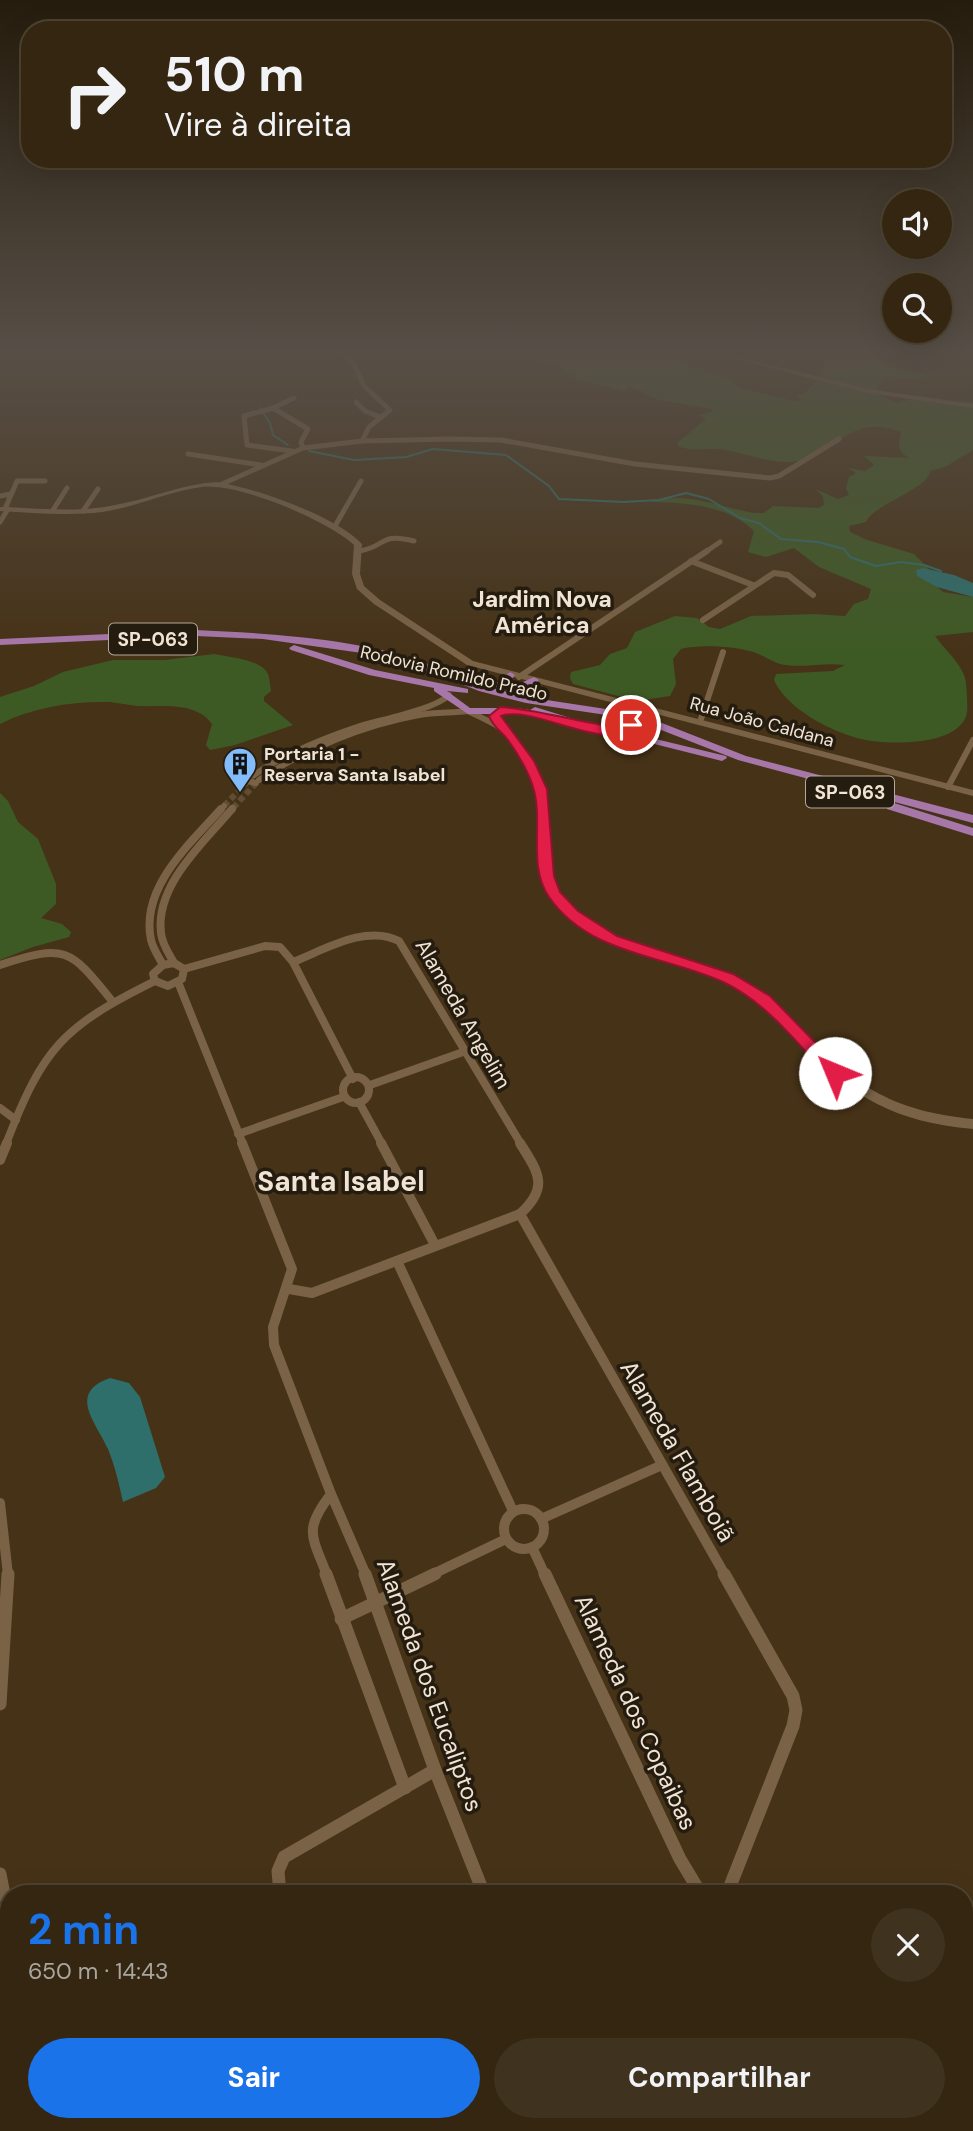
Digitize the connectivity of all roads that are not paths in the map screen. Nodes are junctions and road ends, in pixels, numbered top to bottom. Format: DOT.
graph roads {
  1 [pos="291,451"];
  2 [pos="565,451"];
  3 [pos="819,451"];
  4 [pos="188,454"];
  5 [pos="262,465"];
  6 [pos="44,481"];
  7 [pos="361,481"];
  8 [pos="222,484"];
  9 [pos="68,488"];
  10 [pos="98,489"];
  11 [pos="10,494"];
  12 [pos="0,496"];
  13 [pos="4,509"];
  14 [pos="53,510"];
  15 [pos="83,511"];
  16 [pos="0,522"];
  17 [pos="335,526"];
  18 [pos="414,541"];
  19 [pos="720,542"];
  20 [pos="359,551"];
  21 [pos="691,561"];
  22 [pos="753,586"];
  23 [pos="813,595"];
  24 [pos="703,620"];
  25 [pos="0,645"];
  26 [pos="723,652"];
  27 [pos="416,664"];
  28 [pos="514,676"];
  29 [pos="534,680"];
  30 [pos="432,685"];
  31 [pos="449,695"];
  32 [pos="555,705"];
  33 [pos="468,711"];
  34 [pos="500,711"];
  35 [pos="700,722"];
  36 [pos="569,723"];
  37 [pos="505,730"];
  38 [pos="973,740"];
  39 [pos="948,787"];
  40 [pos="973,793"];
  41 [pos="973,819"];
  42 [pos="973,824"];
  43 [pos="973,832"];
  44 [pos="293,962"];
  45 [pos="174,963"];
  46 [pos="0,965"];
  47 [pos="163,965"];
  48 [pos="184,969"];
  49 [pos="155,981"];
  50 [pos="178,982"];
  51 [pos="113,1002"];
  52 [pos="463,1052"];
  53 [pos="354,1079"];
  54 [pos="370,1085"];
  55 [pos="343,1097"];
  56 [pos="359,1102"];
  57 [pos="0,1108"];
  58 [pos="16,1120"];
  59 [pos="973,1125"];
  60 [pos="238,1134"];
  61 [pos="0,1160"];
  62 [pos="520,1214"];
  63 [pos="435,1245"];
  64 [pos="397,1261"];
  65 [pos="289,1289"];
  66 [pos="662,1465"];
  67 [pos="331,1494"];
  68 [pos="0,1503"];
  69 [pos="513,1511"];
  70 [pos="541,1519"];
  71 [pos="506,1539"];
  72 [pos="532,1548"];
  73 [pos="377,1602"];
  74 [pos="341,1619"];
  75 [pos="0,1704"];
  76 [pos="435,1770"];
  77 [pos="405,1788"];
  78 [pos="279,1885"];
  79 [pos="480,1885"];
  80 [pos="696,1885"];
  81 [pos="731,1885"];
  1 -- 5 [label="street"];
  2 -- 3 [label="street"];
  4 -- 5 [label="street"];
  5 -- 8 [label="street"];
  6 -- 11 [label="street"];
  7 -- 17 [label="street"];
  8 -- 15 [label="street"];
  8 -- 17 [label="street"];
  9 -- 14 [label="street"];
  10 -- 15 [label="street"];
  11 -- 12 [label="street"];
  11 -- 13 [label="street"];
  13 -- 14 [label="street"];
  13 -- 16 [label="street"];
  14 -- 15 [label="street"];
  17 -- 20 [label="street"];
  18 -- 20 [label="street"];
  19 -- 21 [label="street"];
  20 -- 28 [label="street, Rua João Caldana"];
  21 -- 22 [label="street"];
  21 -- 28 [label="street"];
  22 -- 23 [label="street"];
  22 -- 24 [label="street"];
  25 -- 27 [label="main road, Rodovia Romildo Prado / SP-063"];
  25 -- 30 [label="main road, Rodovia Romildo Prado / SP-063"];
  26 -- 35 [label="street"];
  27 -- 28 [label="main road"];
  27 -- 30 [label="main road"];
  27 -- 32 [label="main road, Rodovia Romildo Prado / SP-063"];
  28 -- 29 [label="street, Rua João Caldana"];
  29 -- 32 [label="main road"];
  29 -- 35 [label="street, Rua João Caldana"];
  30 -- 31 [label="main road"];
  30 -- 36 [label="main road, Rodovia Romildo Prado / SP-063"];
  31 -- 33 [label="main road"];
  31 -- 33 [label="street"];
  32 -- 36 [label="main road"];
  32 -- 41 [label="main road, Rodovia Romildo Prado / SP-063"];
  33 -- 34 [label="main road"];
  33 -- 37 [label="street"];
  34 -- 36 [label="main road"];
  34 -- 37 [label="street"];
  35 -- 39 [label="street, Rua João Caldana"];
  36 -- 42 [label="main road, Rodovia Romildo Prado / SP-063"];
  36 -- 43 [label="main road"];
  37 -- 59 [label="street"];
  38 -- 39 [label="street"];
  39 -- 40 [label="street, Rua João Caldana"];
  44 -- 48 [label="street"];
  44 -- 52 [label="street, Alameda Angelim"];
  44 -- 53 [label="street"];
  45 -- 47 [label="street"];
  45 -- 47 [label="street"];
  45 -- 48 [label="street"];
  46 -- 51 [label="street"];
  47 -- 49 [label="street"];
  48 -- 50 [label="street"];
  49 -- 50 [label="street"];
  49 -- 51 [label="street"];
  50 -- 60 [label="street"];
  51 -- 58 [label="street"];
  52 -- 54 [label="street"];
  52 -- 62 [label="street, Alameda Angelim"];
  53 -- 54 [label="street"];
  53 -- 55 [label="street"];
  54 -- 56 [label="street"];
  55 -- 56 [label="street"];
  55 -- 60 [label="street"];
  56 -- 63 [label="street"];
  57 -- 58 [label="street"];
  58 -- 61 [label="street"];
  60 -- 65 [label="street"];
  62 -- 63 [label="street"];
  62 -- 66 [label="street, Alameda Flamboiã"];
  63 -- 64 [label="street"];
  64 -- 65 [label="street"];
  64 -- 69 [label="street"];
  65 -- 67 [label="street, Alameda dos Eucaliptos"];
  66 -- 70 [label="street"];
  66 -- 81 [label="street, Alameda Flamboiã"];
  67 -- 73 [label="street, Alameda dos Eucaliptos"];
  67 -- 74 [label="street"];
  68 -- 75 [label="street"];
  69 -- 70 [label="street"];
  69 -- 71 [label="street"];
  70 -- 72 [label="street"];
  71 -- 72 [label="street"];
  71 -- 73 [label="street"];
  72 -- 80 [label="street, Alameda dos Copaibas"];
  73 -- 74 [label="street"];
  73 -- 76 [label="street, Alameda dos Eucaliptos"];
  74 -- 77 [label="street"];
  76 -- 77 [label="street"];
  76 -- 79 [label="street, Alameda dos Eucaliptos"];
  77 -- 78 [label="street"];
}
